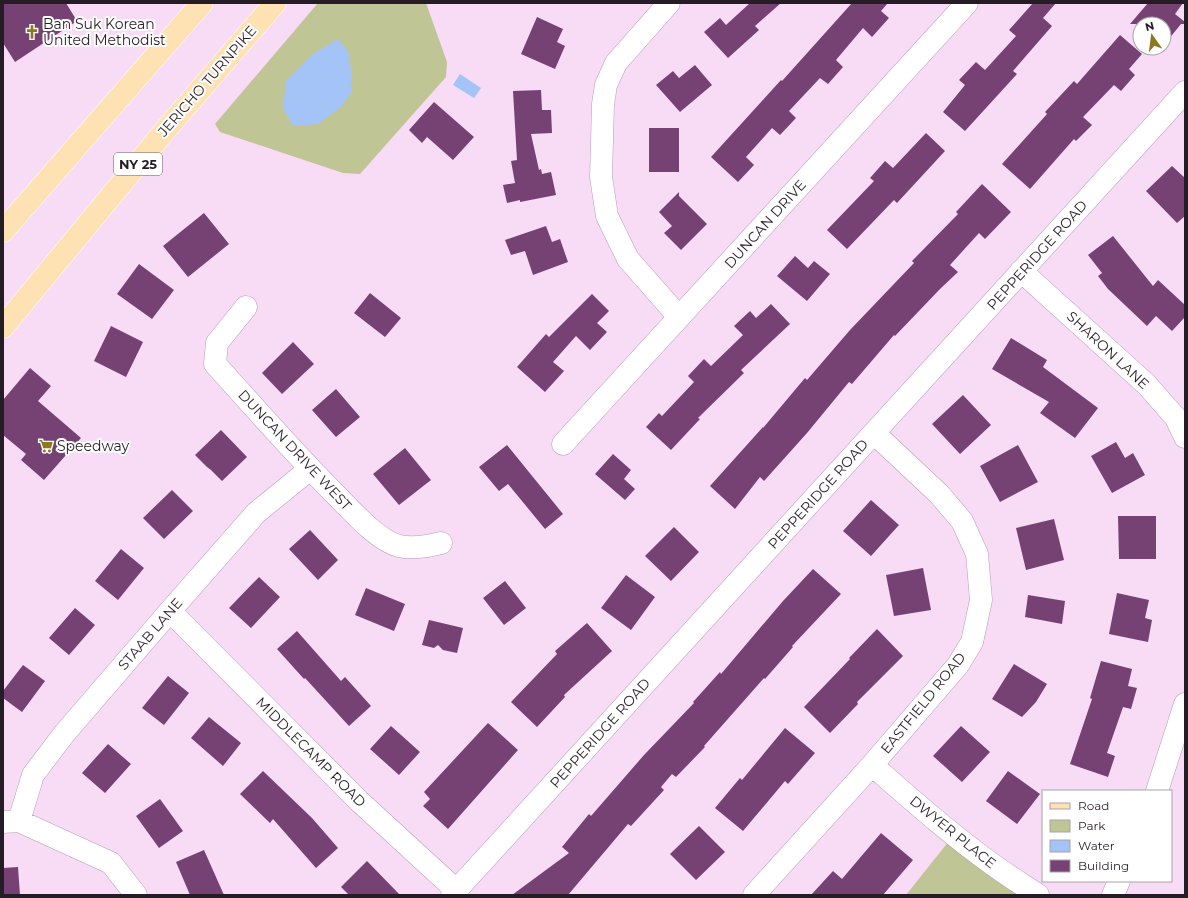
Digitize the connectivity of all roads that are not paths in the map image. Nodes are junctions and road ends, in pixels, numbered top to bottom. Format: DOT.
graph roads {
  1 [pos="202,3"];
  2 [pos="275,3"];
  3 [pos="669,3"];
  4 [pos="967,3"];
  5 [pos="1183,98"];
  6 [pos="3,231"];
  7 [pos="1022,271"];
  8 [pos="246,307"];
  9 [pos="679,317"];
  10 [pos="3,327"];
  11 [pos="874,432"];
  12 [pos="1185,437"];
  13 [pos="563,444"];
  14 [pos="310,469"];
  15 [pos="441,544"];
  16 [pos="170,611"];
  17 [pos="1185,704"];
  18 [pos="872,765"];
  19 [pos="1157,790"];
  20 [pos="11,821"];
  21 [pos="1120,882"];
  22 [pos="454,893"];
  23 [pos="136,895"];
  24 [pos="754,895"];
  25 [pos="1038,895"];
  26 [pos="1114,895"];
  1 -- 6 [label="main road"];
  2 -- 10 [label="main road, JERICHO TURNPIKE / NY 25"];
  3 -- 9 [label="street"];
  4 -- 9 [label="street, DUNCAN DRIVE"];
  5 -- 7 [label="street, PEPPERIDGE ROAD"];
  7 -- 11 [label="street, PEPPERIDGE ROAD"];
  7 -- 12 [label="street, SHARON LANE"];
  8 -- 14 [label="street, DUNCAN DRIVE WEST"];
  9 -- 13 [label="street, DUNCAN DRIVE"];
  11 -- 18 [label="street, EASTFIELD ROAD"];
  11 -- 22 [label="street, PEPPERIDGE ROAD"];
  14 -- 15 [label="street, DUNCAN DRIVE WEST"];
  14 -- 16 [label="street, STAAB LANE"];
  16 -- 20 [label="street, STAAB LANE"];
  16 -- 22 [label="street, MIDDLECAMP ROAD"];
  17 -- 19 [label="street"];
  18 -- 24 [label="street, EASTFIELD ROAD"];
  18 -- 25 [label="street, DWYER PLACE"];
  20 -- 23 [label="street"];
  21 -- 26 [label="street"];
}
